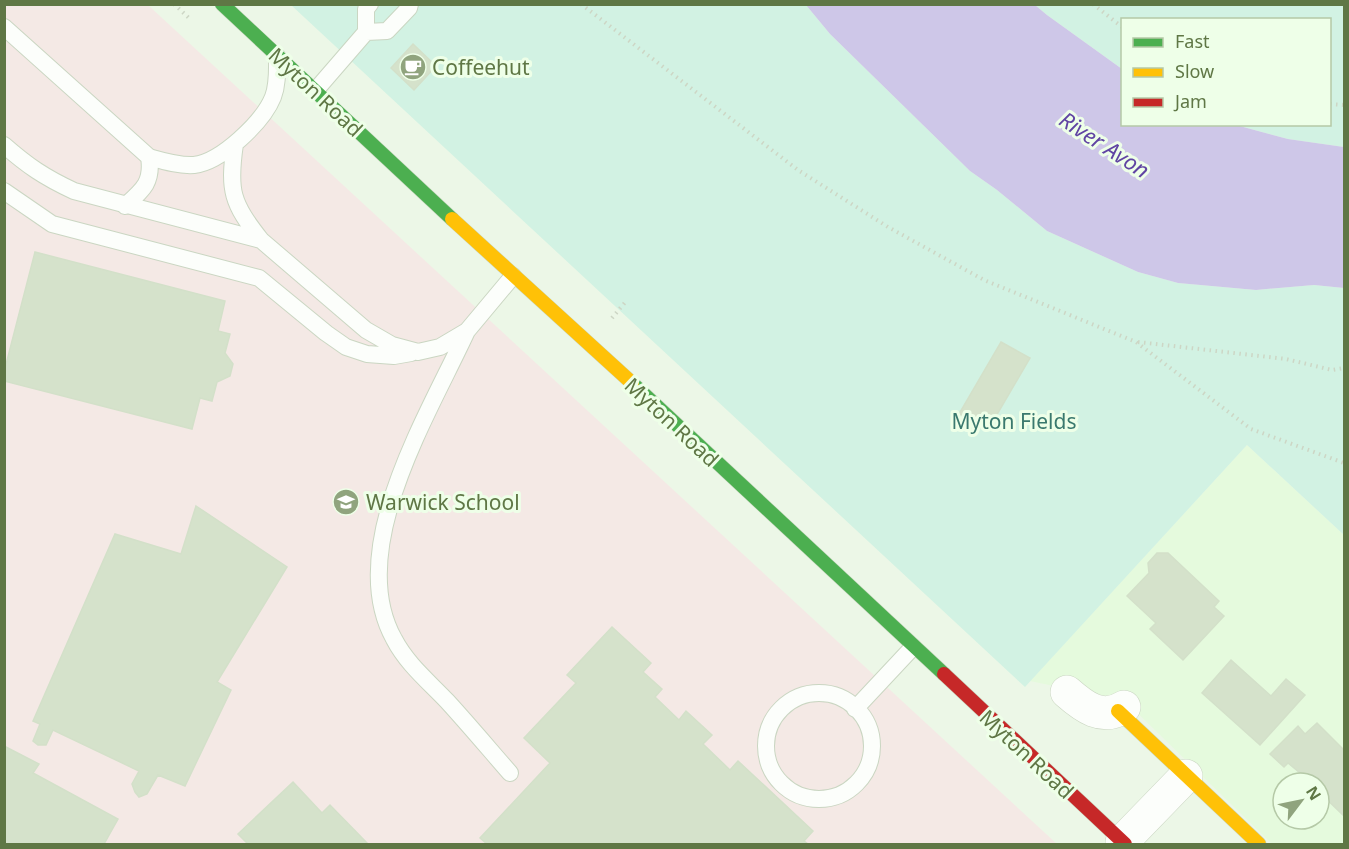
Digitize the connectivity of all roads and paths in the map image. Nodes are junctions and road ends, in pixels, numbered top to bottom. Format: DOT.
graph roads {
  1 [pos="222,4"];
  2 [pos="370,4"];
  3 [pos="410,4"];
  4 [pos="581,4"];
  5 [pos="1093,4"];
  6 [pos="1121,26"];
  7 [pos="4,27"];
  8 [pos="366,32"];
  9 [pos="277,56"];
  10 [pos="315,91"];
  11 [pos="235,144"];
  12 [pos="4,145"];
  13 [pos="149,157"];
  14 [pos="4,191"];
  15 [pos="125,206"];
  16 [pos="261,240"];
  17 [pos="513,276"];
  18 [pos="627,300"];
  19 [pos="620,310"];
  20 [pos="467,331"];
  21 [pos="1136,342"];
  22 [pos="418,352"];
  23 [pos="1344,368"];
  24 [pos="1344,463"];
  25 [pos="913,647"];
  26 [pos="1067,692"];
  27 [pos="855,709"];
  28 [pos="1121,709"];
  29 [pos="510,773"];
  30 [pos="1186,776"];
  31 [pos="1123,843"];
  32 [pos="1259,844"];
  1 -- 9 [label="main road, Myton Road"];
  2 -- 8 [label="lane"];
  3 -- 8 [label="lane"];
  4 -- 21 [label="path"];
  5 -- 6 [label="path"];
  7 -- 13 [label="lane"];
  8 -- 10 [label="lane"];
  9 -- 10 [label="main road, Myton Road"];
  9 -- 11 [label="lane"];
  10 -- 17 [label="main road, Myton Road"];
  11 -- 13 [label="lane"];
  11 -- 16 [label="lane"];
  12 -- 15 [label="lane"];
  13 -- 15 [label="lane"];
  14 -- 22 [label="lane"];
  15 -- 16 [label="lane"];
  16 -- 22 [label="lane"];
  17 -- 20 [label="lane"];
  17 -- 25 [label="main road, Myton Road"];
  18 -- 19 [label="path"];
  20 -- 22 [label="lane"];
  20 -- 29 [label="lane"];
  21 -- 23 [label="path"];
  21 -- 24 [label="path"];
  25 -- 27 [label="lane"];
  25 -- 31 [label="main road, Myton Road"];
  26 -- 28 [label="street"];
  27 -- 27 [label="lane"];
  28 -- 30 [label="main road"];
  30 -- 31 [label="street, Myton Road"];
  30 -- 32 [label="main road"];
}
